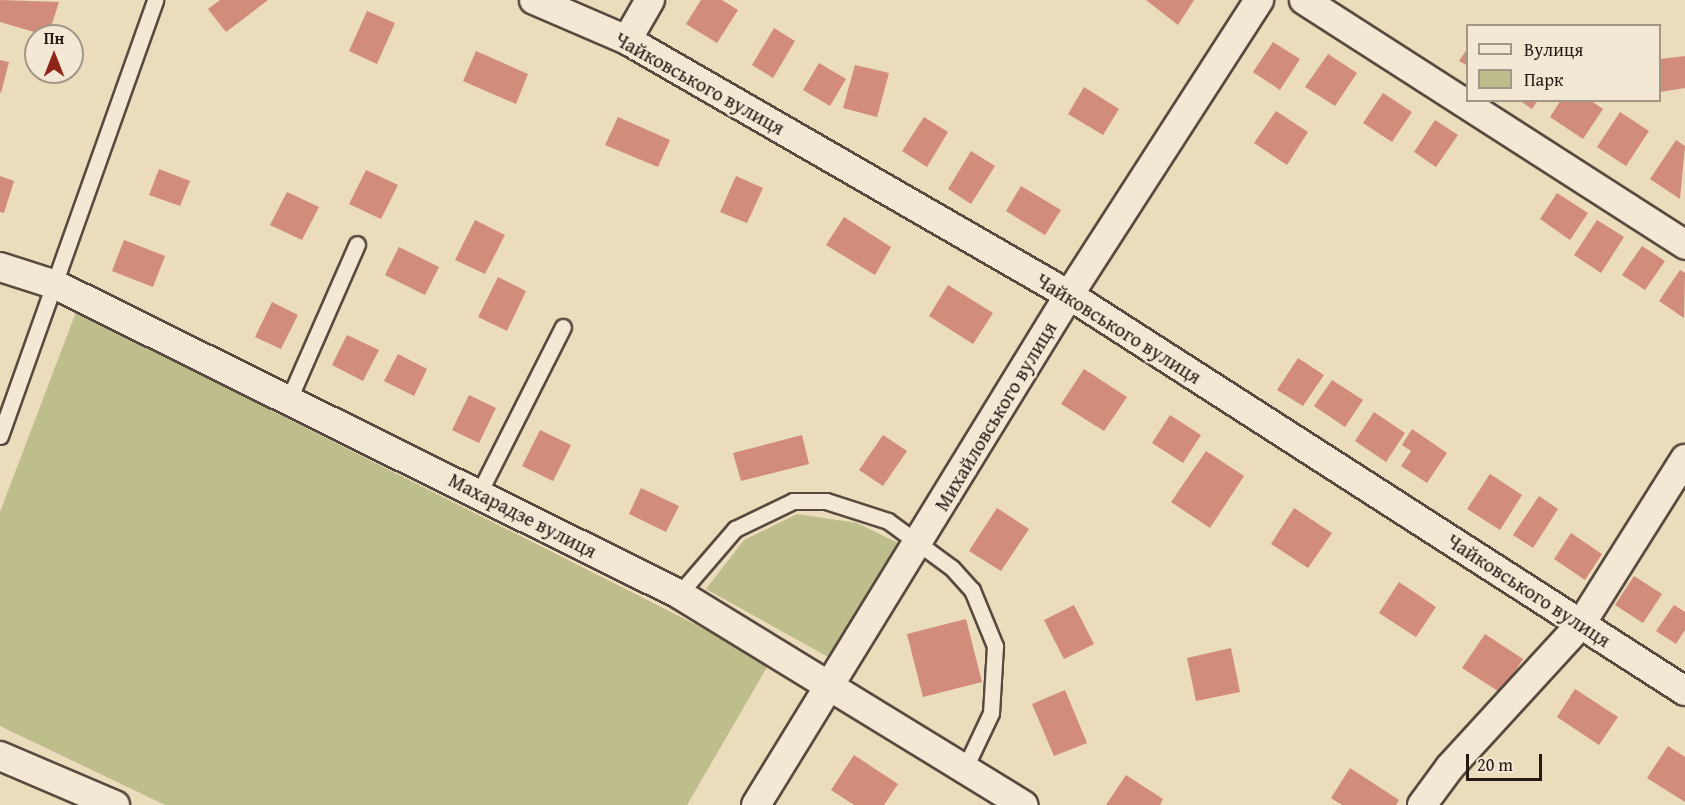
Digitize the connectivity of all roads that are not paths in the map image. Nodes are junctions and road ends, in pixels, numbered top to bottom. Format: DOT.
graph roads {
  1 [pos="155,0"];
  2 [pos="534,0"];
  3 [pos="650,0"];
  4 [pos="1259,0"];
  5 [pos="1304,0"];
  6 [pos="627,40"];
  7 [pos="357,244"];
  8 [pos="1685,245"];
  9 [pos="0,267"];
  10 [pos="56,285"];
  11 [pos="1069,295"];
  12 [pos="563,327"];
  13 [pos="289,399"];
  14 [pos="0,436"];
  15 [pos="1685,459"];
  16 [pos="479,492"];
  17 [pos="920,541"];
  18 [pos="680,594"];
  19 [pos="1581,624"];
  20 [pos="834,684"];
  21 [pos="1685,691"];
  22 [pos="0,756"];
  23 [pos="965,768"];
  24 [pos="115,805"];
  25 [pos="756,805"];
  26 [pos="1023,805"];
  27 [pos="1422,805"];
  1 -- 10 [label="lane"];
  2 -- 6 [label="street, Чайковського вулиця"];
  3 -- 6 [label="street"];
  4 -- 11 [label="street, Михайловського вулиця"];
  5 -- 8 [label="street"];
  6 -- 11 [label="street, Чайковського вулиця"];
  7 -- 13 [label="lane"];
  9 -- 10 [label="street, Махарадзе вулиця"];
  10 -- 13 [label="street, Махарадзе вулиця"];
  10 -- 14 [label="lane"];
  11 -- 17 [label="street, Михайловського вулиця"];
  11 -- 19 [label="street, Чайковського вулиця"];
  12 -- 16 [label="lane"];
  13 -- 16 [label="street, Махарадзе вулиця"];
  15 -- 19 [label="street"];
  16 -- 18 [label="street, Махарадзе вулиця"];
  17 -- 18 [label="lane"];
  17 -- 20 [label="street, Михайловського вулиця"];
  17 -- 23 [label="lane"];
  18 -- 20 [label="street, Махарадзе вулиця"];
  19 -- 21 [label="street, Чайковського вулиця"];
  19 -- 27 [label="street"];
  20 -- 23 [label="street, Махарадзе вулиця"];
  20 -- 25 [label="street, Михайловського вулиця"];
  22 -- 24 [label="street"];
  23 -- 26 [label="street, Махарадзе вулиця"];
}
